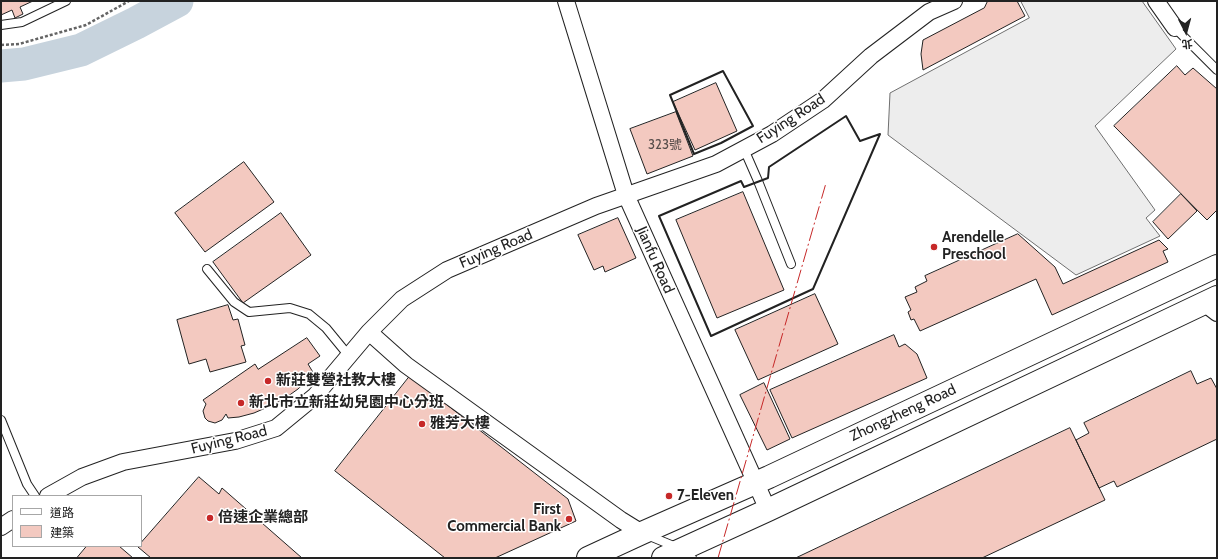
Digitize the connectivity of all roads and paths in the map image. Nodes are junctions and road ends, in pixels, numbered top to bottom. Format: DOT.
graph roads {
  1 [pos="66,1"];
  2 [pos="129,1"];
  3 [pos="566,1"];
  4 [pos="954,1"];
  5 [pos="1156,1"];
  6 [pos="1,25"];
  7 [pos="1175,28"];
  8 [pos="1,45"];
  9 [pos="1217,70"];
  10 [pos="744,149"];
  11 [pos="626,195"];
  12 [pos="791,264"];
  13 [pos="1217,266"];
  14 [pos="207,269"];
  15 [pos="1213,304"];
  16 [pos="370,332"];
  17 [pos="349,356"];
  18 [pos="1,420"];
  19 [pos="755,482"];
  20 [pos="34,495"];
  21 [pos="50,495"];
  22 [pos="768,510"];
  23 [pos="12,520"];
  24 [pos="1,527"];
  25 [pos="642,533"];
  26 [pos="679,555"];
  27 [pos="588,558"];
  1 -- 6 [label="lane"];
  2 -- 8 [label="path"];
  3 -- 11 [label="street, Jianfu Road"];
  4 -- 10 [label="street, Fuying Road"];
  5 -- 7 [label="street"];
  7 -- 9 [label="lane"];
  10 -- 11 [label="street, Fuying Road"];
  10 -- 12 [label="lane"];
  11 -- 16 [label="street, Fuying Road"];
  11 -- 19 [label="street, Jianfu Road"];
  13 -- 19 [label="main road, Zhongzheng Road"];
  14 -- 17 [label="lane"];
  15 -- 22 [label="main road, Zhongzheng Road"];
  16 -- 17 [label="street, Fuying Road"];
  16 -- 25 [label="street"];
  17 -- 21 [label="street, Fuying Road"];
  18 -- 20 [label="lane"];
  19 -- 22 [label="street, Jianfu Road"];
  19 -- 25 [label="main road, Zhongzheng Road"];
  22 -- 26 [label="main road, Zhongzheng Road"];
  23 -- 24 [label="street"];
  25 -- 26 [label="lane"];
  25 -- 27 [label="main road, Zhongzheng Road"];
}
